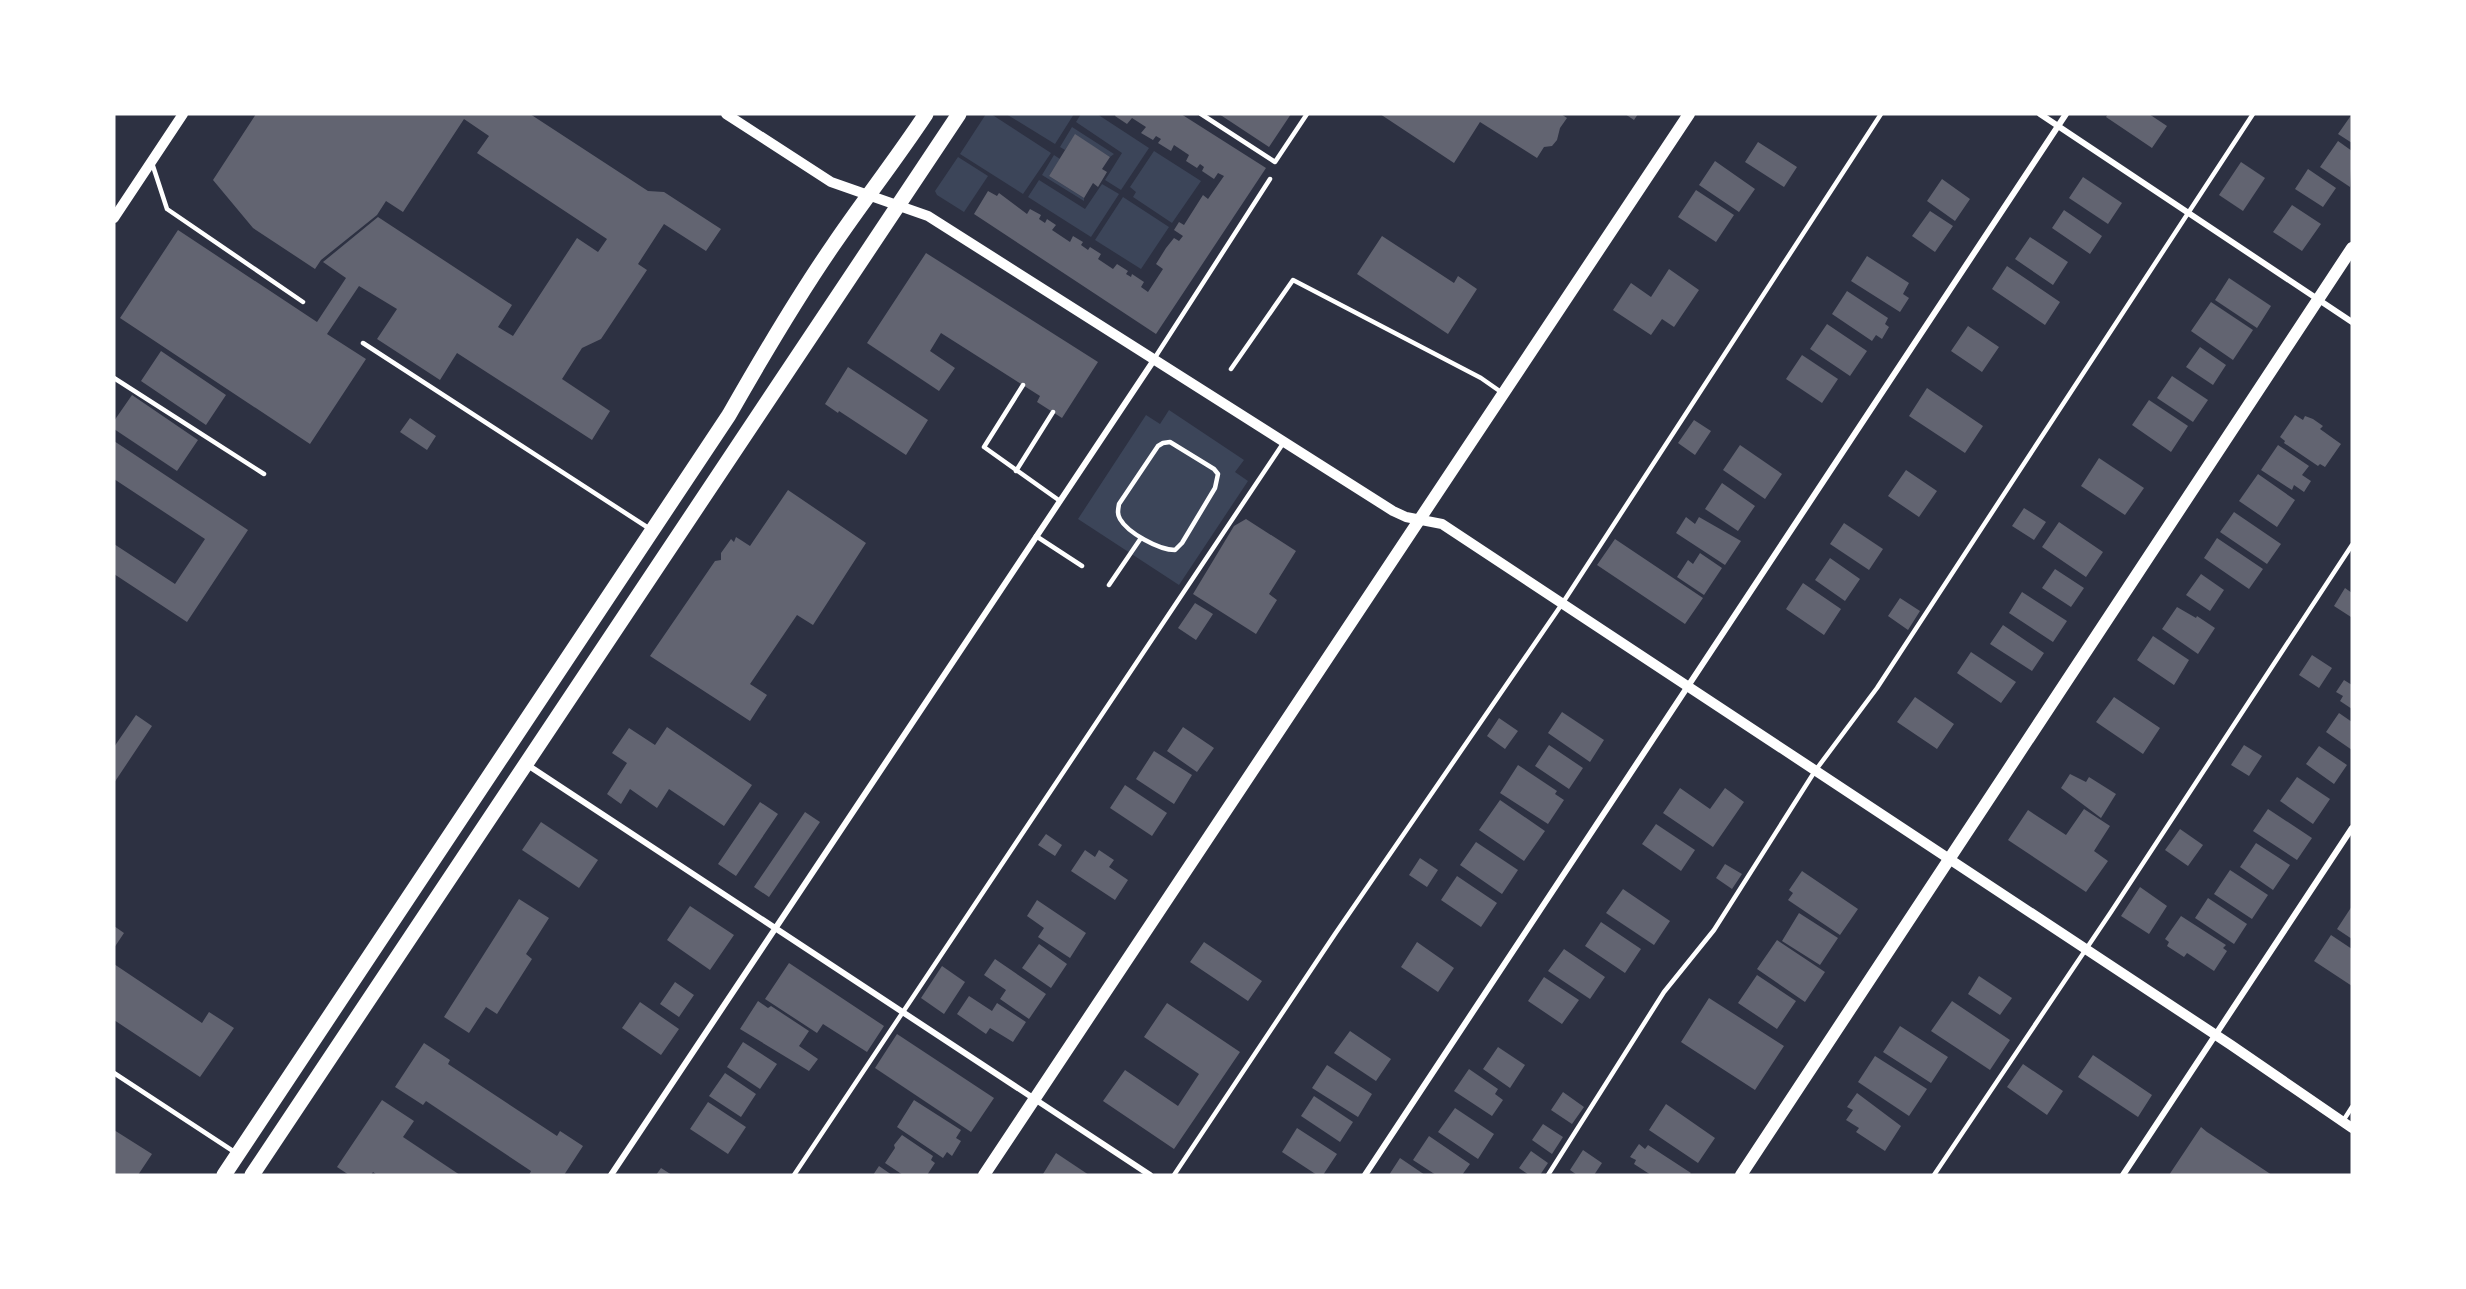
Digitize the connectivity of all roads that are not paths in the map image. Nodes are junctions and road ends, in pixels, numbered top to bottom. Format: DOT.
graph roads {
  1 [pos="183,114"];
  2 [pos="726,114"];
  3 [pos="926,114"];
  4 [pos="959,114"];
  5 [pos="1201,114"];
  6 [pos="1307,114"];
  7 [pos="1689,114"];
  8 [pos="1881,114"];
  9 [pos="2040,114"];
  10 [pos="2066,114"];
  11 [pos="2253,114"];
  12 [pos="2058,126"];
  13 [pos="152,162"];
  14 [pos="1270,179"];
  15 [pos="876,198"];
  16 [pos="899,206"];
  17 [pos="2187,213"];
  18 [pos="114,218"];
  19 [pos="2352,248"];
  20 [pos="2318,300"];
  21 [pos="303,302"];
  22 [pos="2352,322"];
  23 [pos="363,343"];
  24 [pos="1154,360"];
  25 [pos="1231,369"];
  26 [pos="114,378"];
  27 [pos="1023,385"];
  28 [pos="1503,394"];
  29 [pos="1053,412"];
  30 [pos="1284,442"];
  31 [pos="1016,471"];
  32 [pos="264,474"];
  33 [pos="1060,501"];
  34 [pos="1420,519"];
  35 [pos="652,530"];
  36 [pos="1036,536"];
  37 [pos="1141,538"];
  38 [pos="2352,545"];
  39 [pos="1082,566"];
  40 [pos="1109,585"];
  41 [pos="1562,604"];
  42 [pos="1687,687"];
  43 [pos="525,764"];
  44 [pos="1815,771"];
  45 [pos="2352,828"];
  46 [pos="1948,858"];
  47 [pos="774,928"];
  48 [pos="2086,949"];
  49 [pos="902,1011"];
  50 [pos="2215,1035"];
  51 [pos="114,1073"];
  52 [pos="1035,1098"];
  53 [pos="2352,1107"];
  54 [pos="2347,1125"];
  55 [pos="238,1154"];
  56 [pos="224,1175"];
  57 [pos="252,1175"];
  58 [pos="611,1175"];
  59 [pos="794,1175"];
  60 [pos="984,1175"];
  61 [pos="1150,1175"];
  62 [pos="1174,1175"];
  63 [pos="1365,1175"];
  64 [pos="1548,1175"];
  65 [pos="1741,1175"];
  66 [pos="1934,1175"];
  67 [pos="2123,1175"];
  1 -- 13 [label="street"];
  2 -- 15 [label="street"];
  3 -- 15 [label="main road"];
  4 -- 16 [label="main road"];
  5 -- 6 [label="lane"];
  7 -- 28 [label="main road"];
  8 -- 41 [label="lane"];
  9 -- 12 [label="street"];
  10 -- 12 [label="street"];
  11 -- 17 [label="lane"];
  12 -- 17 [label="street"];
  12 -- 42 [label="street"];
  13 -- 18 [label="street"];
  13 -- 21 [label="lane"];
  14 -- 24 [label="lane"];
  15 -- 16 [label="street"];
  15 -- 35 [label="main road"];
  16 -- 24 [label="street"];
  16 -- 43 [label="main road"];
  17 -- 20 [label="street"];
  17 -- 44 [label="lane"];
  19 -- 20 [label="main road"];
  20 -- 22 [label="street"];
  20 -- 46 [label="main road"];
  23 -- 35 [label="lane"];
  24 -- 30 [label="street"];
  24 -- 33 [label="street"];
  25 -- 28 [label="lane"];
  26 -- 32 [label="lane"];
  27 -- 31 [label="lane"];
  28 -- 34 [label="main road"];
  29 -- 31 [label="lane"];
  30 -- 34 [label="street"];
  30 -- 49 [label="lane"];
  31 -- 33 [label="lane"];
  33 -- 36 [label="street"];
  34 -- 41 [label="street"];
  34 -- 52 [label="main road"];
  35 -- 55 [label="main road"];
  36 -- 39 [label="lane"];
  36 -- 47 [label="street"];
  37 -- 37 [label="lane"];
  37 -- 40 [label="lane"];
  38 -- 48 [label="lane"];
  41 -- 42 [label="street"];
  41 -- 62 [label="lane"];
  42 -- 44 [label="street"];
  42 -- 63 [label="street"];
  43 -- 47 [label="street"];
  43 -- 57 [label="main road"];
  44 -- 46 [label="street"];
  44 -- 64 [label="lane"];
  45 -- 50 [label="street"];
  46 -- 48 [label="street"];
  46 -- 65 [label="main road"];
  47 -- 49 [label="street"];
  47 -- 58 [label="street"];
  48 -- 50 [label="street"];
  48 -- 66 [label="lane"];
  49 -- 52 [label="street"];
  49 -- 59 [label="lane"];
  50 -- 54 [label="street"];
  50 -- 67 [label="street"];
  51 -- 55 [label="lane"];
  52 -- 60 [label="main road"];
  52 -- 61 [label="street"];
  53 -- 54 [label="lane"];
  55 -- 56 [label="main road"];
}
